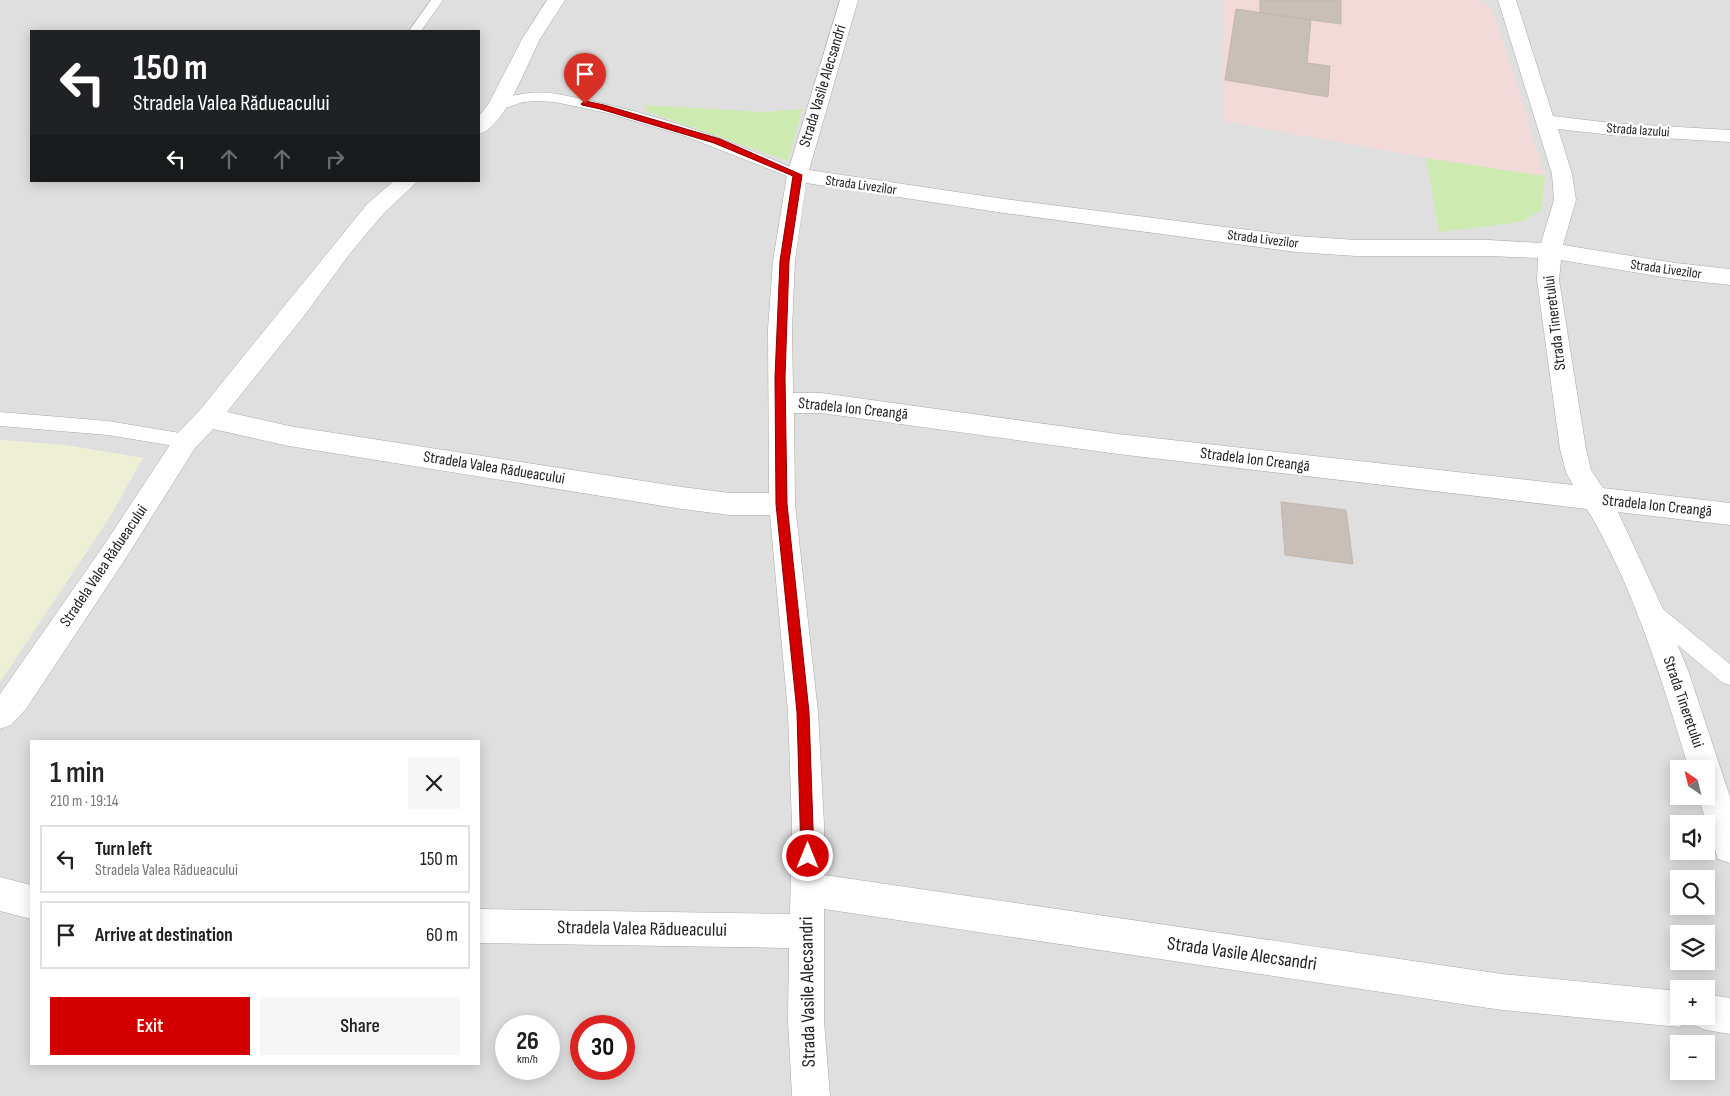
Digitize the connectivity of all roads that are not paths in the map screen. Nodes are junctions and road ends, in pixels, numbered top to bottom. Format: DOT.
graph roads {
  1 [pos="437,0"];
  2 [pos="556,0"];
  3 [pos="849,0"];
  4 [pos="1507,0"];
  5 [pos="416,30"];
  6 [pos="497,107"];
  7 [pos="1547,122"];
  8 [pos="480,127"];
  9 [pos="1730,136"];
  10 [pos="797,175"];
  11 [pos="407,182"];
  12 [pos="1550,251"];
  13 [pos="1730,277"];
  14 [pos="780,403"];
  15 [pos="208,418"];
  16 [pos="0,419"];
  17 [pos="186,441"];
  18 [pos="1594,499"];
  19 [pos="782,504"];
  20 [pos="1730,514"];
  21 [pos="1648,609"];
  22 [pos="1730,676"];
  23 [pos="0,715"];
  24 [pos="1702,760"];
  25 [pos="1715,800"];
  26 [pos="1730,847"];
  27 [pos="807,889"];
  28 [pos="0,894"];
  29 [pos="30,902"];
  30 [pos="480,926"];
  31 [pos="806,931"];
  32 [pos="1670,1008"];
  33 [pos="1715,1014"];
  34 [pos="1730,1016"];
  35 [pos="811,1096"];
  1 -- 5 [label="lane"];
  2 -- 6 [label="street"];
  3 -- 10 [label="street, Strada Vasile Alecsandri"];
  4 -- 7 [label="street, Strada Tineretului"];
  6 -- 8 [label="street"];
  6 -- 10 [label="lane"];
  7 -- 9 [label="street, Strada Iazului"];
  7 -- 12 [label="street, Strada Tineretului"];
  10 -- 12 [label="street, Strada Livezilor"];
  10 -- 14 [label="street, Strada Vasile Alecsandri"];
  11 -- 15 [label="street, Stradela Valea Rădueacului"];
  12 -- 13 [label="street, Strada Livezilor"];
  12 -- 18 [label="street, Strada Tineretului"];
  14 -- 18 [label="street, Stradela Ion Creangă"];
  14 -- 19 [label="street, Strada Vasile Alecsandri"];
  15 -- 17 [label="street, Stradela Valea Rădueacului"];
  15 -- 19 [label="street, Stradela Valea Rădueacului"];
  16 -- 17 [label="lane"];
  17 -- 23 [label="street, Stradela Valea Rădueacului"];
  18 -- 20 [label="street, Stradela Ion Creangă"];
  18 -- 21 [label="street, Strada Tineretului"];
  19 -- 27 [label="street, Strada Vasile Alecsandri"];
  21 -- 22 [label="lane, Strada Tineretului"];
  21 -- 24 [label="street, Strada Tineretului"];
  25 -- 26 [label="street"];
  27 -- 31 [label="street, Strada Vasile Alecsandri"];
  27 -- 32 [label="street, Strada Vasile Alecsandri"];
  28 -- 29 [label="street"];
  30 -- 31 [label="street, Stradela Valea Rădueacului"];
  31 -- 35 [label="street, Strada Vasile Alecsandri"];
  33 -- 34 [label="street"];
}
